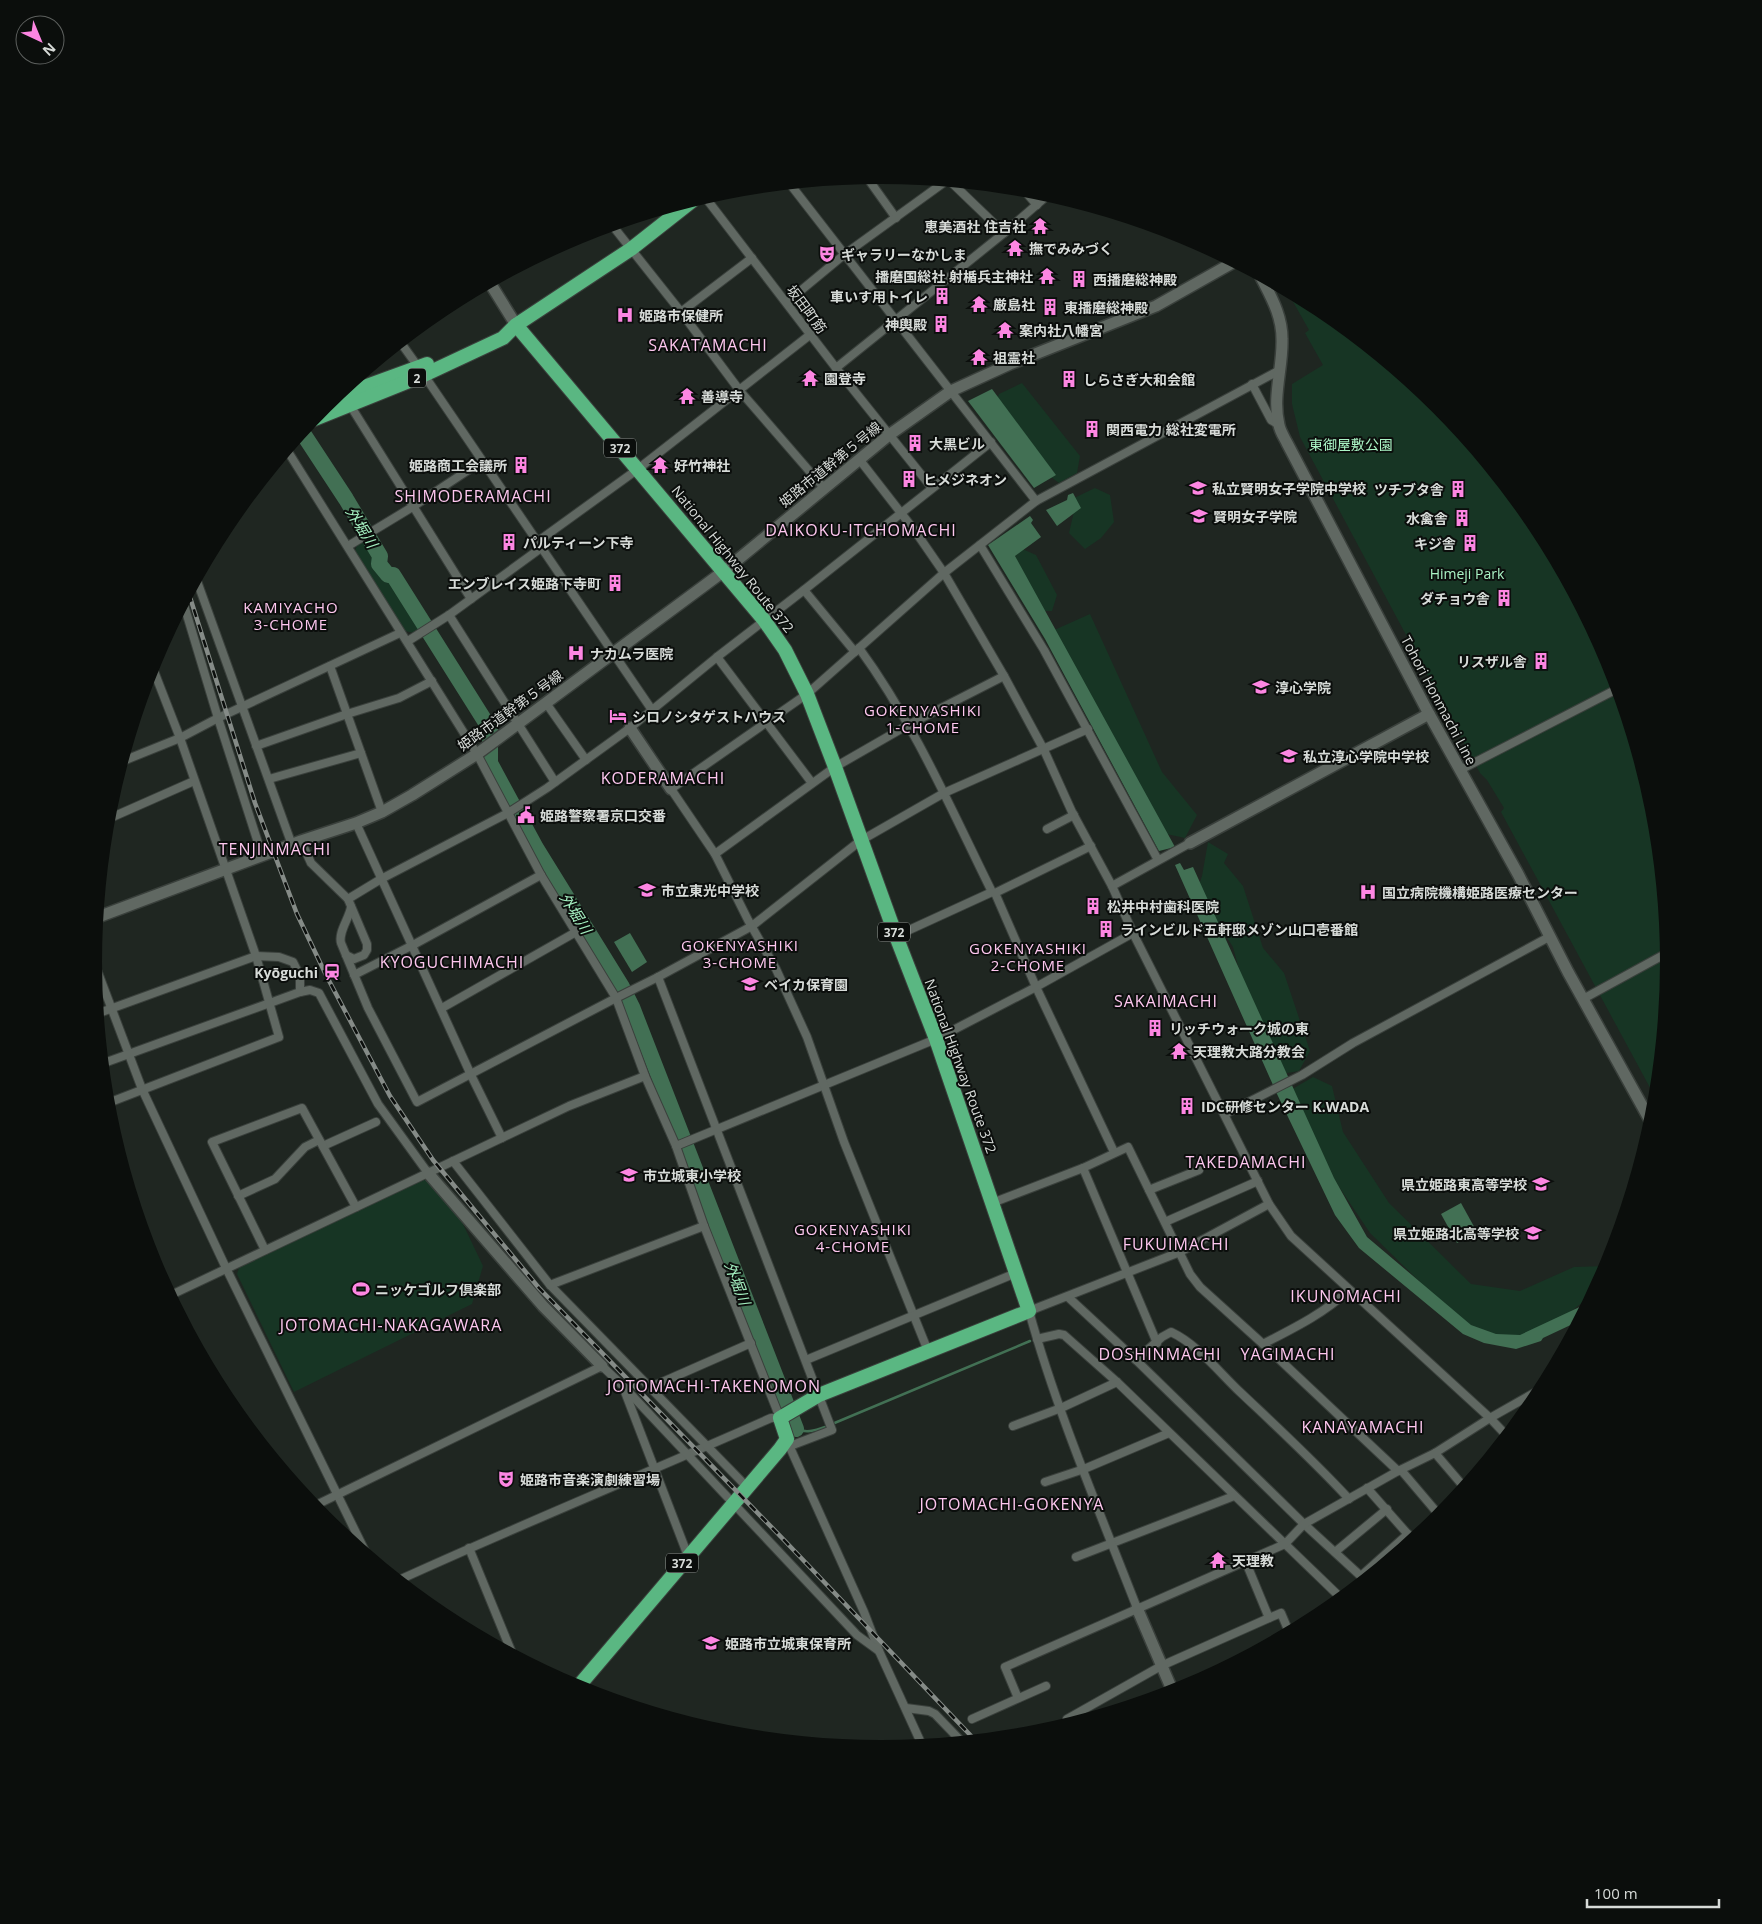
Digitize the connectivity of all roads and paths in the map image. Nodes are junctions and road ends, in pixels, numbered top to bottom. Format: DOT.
graph roads {
  1 [pos="872,184"];
  2 [pos="940,186"];
  3 [pos="958,188"];
  4 [pos="794,189"];
  5 [pos="1031,198"];
  6 [pos="1042,200"];
  7 [pos="709,203"];
  8 [pos="1037,204"];
  9 [pos="681,210"];
  10 [pos="896,218"];
  11 [pos="616,230"];
  12 [pos="1004,234"];
  13 [pos="631,249"];
  14 [pos="845,254"];
  15 [pos="752,258"];
  16 [pos="1228,265"];
  17 [pos="1265,285"];
  18 [pos="493,288"];
  19 [pos="787,302"];
  20 [pos="681,312"];
  21 [pos="895,320"];
  22 [pos="516,324"];
  23 [pos="811,334"];
  24 [pos="404,346"];
  25 [pos="836,368"];
  26 [pos="1280,370"];
  27 [pos="422,371"];
  28 [pos="1252,384"];
  29 [pos="740,391"];
  30 [pos="951,391"];
  31 [pos="350,394"];
  32 [pos="350,405"];
  33 [pos="330,413"];
  34 [pos="1279,426"];
  35 [pos="890,435"];
  36 [pos="991,442"];
  37 [pos="290,456"];
  38 [pos="859,459"];
  39 [pos="482,461"];
  40 [pos="638,469"];
  41 [pos="824,488"];
  42 [pos="932,488"];
  43 [pos="1036,501"];
  44 [pos="414,506"];
  45 [pos="901,513"];
  46 [pos="539,545"];
  47 [pos="980,545"];
  48 [pos="348,546"];
  49 [pos="724,571"];
  50 [pos="944,573"];
  51 [pos="200,587"];
  52 [pos="804,590"];
  53 [pos="470,599"];
  54 [pos="186,612"];
  55 [pos="449,615"];
  56 [pos="764,620"];
  57 [pos="400,633"];
  58 [pos="408,642"];
  59 [pos="857,650"];
  60 [pos="614,653"];
  61 [pos="717,657"];
  62 [pos="330,666"];
  63 [pos="1004,676"];
  64 [pos="157,678"];
  65 [pos="432,681"];
  66 [pos="1610,691"];
  67 [pos="807,694"];
  68 [pos="546,703"];
  69 [pos="242,706"];
  70 [pos="652,710"];
  71 [pos="347,714"];
  72 [pos="1429,714"];
  73 [pos="218,718"];
  74 [pos="766,722"];
  75 [pos="518,724"];
  76 [pos="908,725"];
  77 [pos="630,728"];
  78 [pos="1088,729"];
  79 [pos="180,738"];
  80 [pos="256,746"];
  81 [pos="1044,750"];
  82 [pos="361,754"];
  83 [pos="477,754"];
  84 [pos="130,758"];
  85 [pos="586,760"];
  86 [pos="835,767"];
  87 [pos="1460,770"];
  88 [pos="269,779"];
  89 [pos="194,781"];
  90 [pos="555,782"];
  91 [pos="812,783"];
  92 [pos="671,789"];
  93 [pos="944,793"];
  94 [pos="382,812"];
  95 [pos="508,813"];
  96 [pos="116,815"];
  97 [pos="1074,815"];
  98 [pos="356,823"];
  99 [pos="1047,829"];
  100 [pos="860,841"];
  101 [pos="296,843"];
  102 [pos="1190,843"];
  103 [pos="1090,846"];
  104 [pos="715,854"];
  105 [pos="262,855"];
  106 [pos="1158,860"];
  107 [pos="225,870"];
  108 [pos="541,874"];
  109 [pos="381,879"];
  110 [pos="1112,886"];
  111 [pos="993,892"];
  112 [pos="349,903"];
  113 [pos="104,915"];
  114 [pos="752,926"];
  115 [pos="576,932"];
  116 [pos="1133,933"];
  117 [pos="896,936"];
  118 [pos="1549,937"];
  119 [pos="413,945"];
  120 [pos="346,955"];
  121 [pos="256,956"];
  122 [pos="1660,958"];
  123 [pos="354,976"];
  124 [pos="658,977"];
  125 [pos="103,986"];
  126 [pos="1036,986"];
  127 [pos="300,992"];
  128 [pos="616,998"];
  129 [pos="1583,999"];
  130 [pos="268,1002"];
  131 [pos="111,1008"];
  132 [pos="442,1008"];
  133 [pos="104,1011"];
  134 [pos="936,1039"];
  135 [pos="129,1053"];
  136 [pos="109,1061"];
  137 [pos="471,1075"];
  138 [pos="645,1076"];
  139 [pos="825,1084"];
  140 [pos="142,1089"];
  141 [pos="115,1100"];
  142 [pos="1645,1112"];
  143 [pos="1225,1114"];
  144 [pos="376,1122"];
  145 [pos="717,1129"];
  146 [pos="502,1138"];
  147 [pos="321,1143"];
  148 [pos="676,1146"];
  149 [pos="1114,1152"];
  150 [pos="453,1161"];
  151 [pos="1082,1168"];
  152 [pos="1199,1170"];
  153 [pos="428,1173"];
  154 [pos="1258,1181"];
  155 [pos="1149,1190"];
  156 [pos="238,1196"];
  157 [pos="992,1203"];
  158 [pos="1269,1204"];
  159 [pos="356,1207"];
  160 [pos="1165,1222"];
  161 [pos="704,1226"];
  162 [pos="265,1250"];
  163 [pos="1180,1252"];
  164 [pos="226,1268"];
  165 [pos="1016,1273"];
  166 [pos="1126,1273"];
  167 [pos="550,1285"];
  168 [pos="1349,1290"];
  169 [pos="177,1292"];
  170 [pos="1068,1297"];
  171 [pos="1030,1311"];
  172 [pos="914,1314"];
  173 [pos="1037,1339"];
  174 [pos="751,1343"];
  175 [pos="1157,1343"];
  176 [pos="1263,1344"];
  177 [pos="928,1351"];
  178 [pos="806,1360"];
  179 [pos="1136,1360"];
  180 [pos="602,1366"];
  181 [pos="1117,1382"];
  182 [pos="651,1387"];
  183 [pos="624,1388"];
  184 [pos="819,1395"];
  185 [pos="1526,1398"];
  186 [pos="1061,1408"];
  187 [pos="784,1416"];
  188 [pos="1490,1418"];
  189 [pos="1013,1426"];
  190 [pos="1502,1432"];
  191 [pos="1169,1433"];
  192 [pos="788,1442"];
  193 [pos="708,1446"];
  194 [pos="1435,1453"];
  195 [pos="688,1455"];
  196 [pos="1084,1469"];
  197 [pos="655,1470"];
  198 [pos="1399,1470"];
  199 [pos="1045,1482"];
  200 [pos="1460,1482"];
  201 [pos="747,1487"];
  202 [pos="1367,1488"];
  203 [pos="338,1494"];
  204 [pos="1234,1496"];
  205 [pos="1349,1499"];
  206 [pos="322,1502"];
  207 [pos="733,1504"];
  208 [pos="1387,1509"];
  209 [pos="1434,1509"];
  210 [pos="1304,1524"];
  211 [pos="1408,1534"];
  212 [pos="360,1539"];
  213 [pos="1112,1543"];
  214 [pos="1285,1544"];
  215 [pos="469,1548"];
  216 [pos="1335,1552"];
  217 [pos="688,1556"];
  218 [pos="1076,1557"];
  219 [pos="1245,1560"];
  220 [pos="1360,1576"];
  221 [pos="404,1578"];
  222 [pos="1336,1593"];
  223 [pos="1137,1608"];
  224 [pos="1268,1618"];
  225 [pos="1286,1626"];
  226 [pos="509,1645"];
  227 [pos="878,1651"];
  228 [pos="1161,1666"];
  229 [pos="583,1681"];
  230 [pos="1170,1685"];
  231 [pos="1046,1686"];
  232 [pos="1018,1698"];
  233 [pos="906,1708"];
  234 [pos="1073,1716"];
  235 [pos="972,1719"];
  236 [pos="957,1737"];
  237 [pos="920,1739"];
  1 -- 10 [label="street"];
  2 -- 10 [label="street"];
  3 -- 12 [label="street"];
  4 -- 14 [label="street"];
  5 -- 8 [label="street"];
  6 -- 8 [label="street"];
  7 -- 15 [label="street, 坂田町筋"];
  8 -- 12 [label="street"];
  9 -- 13 [label="highway, 2"];
  10 -- 14 [label="street"];
  11 -- 13 [label="street"];
  12 -- 21 [label="street"];
  13 -- 20 [label="street"];
  13 -- 22 [label="highway, 2"];
  14 -- 19 [label="street"];
  14 -- 21 [label="street"];
  15 -- 19 [label="street, 坂田町筋"];
  15 -- 20 [label="street"];
  16 -- 30 [label="street, 姫路市道幹第５号線"];
  17 -- 26 [label="street, Tohori Honmachi Line"];
  18 -- 22 [label="street"];
  19 -- 23 [label="street, 坂田町筋"];
  20 -- 29 [label="street"];
  21 -- 25 [label="street"];
  21 -- 30 [label="street"];
  22 -- 27 [label="highway, 2"];
  22 -- 40 [label="highway, National Highway Route 372 / 372"];
  23 -- 25 [label="street, 坂田町筋"];
  23 -- 29 [label="street"];
  24 -- 27 [label="street"];
  25 -- 35 [label="street, 坂田町筋"];
  26 -- 28 [label="street"];
  26 -- 34 [label="street, Tohori Honmachi Line"];
  27 -- 31 [label="highway, 2"];
  27 -- 32 [label="highway, 2"];
  27 -- 39 [label="street"];
  28 -- 34 [label="street"];
  28 -- 43 [label="street"];
  29 -- 40 [label="street"];
  29 -- 41 [label="street"];
  30 -- 35 [label="street, 姫路市道幹第５号線"];
  30 -- 36 [label="street"];
  32 -- 33 [label="highway, 2"];
  32 -- 44 [label="street"];
  34 -- 72 [label="street, Tohori Honmachi Line"];
  35 -- 38 [label="street, 姫路市道幹第５号線"];
  35 -- 42 [label="street, 坂田町筋"];
  36 -- 42 [label="street"];
  36 -- 43 [label="street"];
  37 -- 48 [label="street"];
  38 -- 41 [label="street, 姫路市道幹第５号線"];
  38 -- 45 [label="street"];
  39 -- 44 [label="street"];
  39 -- 46 [label="street"];
  40 -- 46 [label="street"];
  40 -- 49 [label="highway, National Highway Route 372 / 372"];
  41 -- 49 [label="street, 姫路市道幹第５号線"];
  42 -- 45 [label="street"];
  43 -- 47 [label="street"];
  44 -- 48 [label="street"];
  44 -- 53 [label="street"];
  45 -- 50 [label="street"];
  45 -- 52 [label="street"];
  46 -- 53 [label="street"];
  46 -- 60 [label="street"];
  47 -- 50 [label="street"];
  47 -- 78 [label="street"];
  48 -- 57 [label="street"];
  49 -- 56 [label="highway, National Highway Route 372 / 372"];
  49 -- 60 [label="street, 姫路市道幹第５号線"];
  50 -- 59 [label="street"];
  50 -- 63 [label="street"];
  51 -- 69 [label="street"];
  52 -- 56 [label="street"];
  52 -- 59 [label="street"];
  53 -- 55 [label="street"];
  54 -- 73 [label="street"];
  55 -- 58 [label="street"];
  55 -- 75 [label="street"];
  56 -- 61 [label="street"];
  56 -- 67 [label="highway, National Highway Route 372 / 372"];
  57 -- 58 [label="street"];
  57 -- 62 [label="street"];
  58 -- 65 [label="street"];
  59 -- 67 [label="street"];
  59 -- 76 [label="street"];
  60 -- 68 [label="street, 姫路市道幹第５号線"];
  60 -- 70 [label="street"];
  61 -- 70 [label="street"];
  61 -- 74 [label="street"];
  62 -- 69 [label="street"];
  62 -- 71 [label="street"];
  63 -- 76 [label="street"];
  63 -- 81 [label="street"];
  64 -- 79 [label="street"];
  65 -- 71 [label="street"];
  65 -- 83 [label="street"];
  66 -- 87 [label="street"];
  67 -- 74 [label="street"];
  67 -- 86 [label="highway, National Highway Route 372 / 372"];
  68 -- 75 [label="street, 姫路市道幹第５号線"];
  68 -- 85 [label="street"];
  69 -- 73 [label="street"];
  69 -- 80 [label="street"];
  70 -- 77 [label="street"];
  71 -- 80 [label="street"];
  71 -- 82 [label="street"];
  72 -- 87 [label="street, Tohori Honmachi Line"];
  72 -- 102 [label="street"];
  73 -- 79 [label="street"];
  73 -- 105 [label="street"];
  74 -- 91 [label="street"];
  74 -- 92 [label="street"];
  75 -- 83 [label="street, 姫路市道幹第５号線"];
  75 -- 90 [label="street"];
  76 -- 86 [label="street"];
  76 -- 93 [label="street"];
  77 -- 85 [label="street"];
  77 -- 92 [label="street"];
  78 -- 81 [label="street"];
  78 -- 106 [label="street"];
  79 -- 84 [label="street"];
  79 -- 89 [label="street"];
  80 -- 88 [label="street"];
  81 -- 93 [label="street"];
  81 -- 97 [label="street"];
  82 -- 88 [label="street"];
  82 -- 94 [label="street"];
  83 -- 94 [label="street, 姫路市道幹第５号線"];
  83 -- 95 [label="street"];
  85 -- 90 [label="street"];
  86 -- 91 [label="street"];
  86 -- 100 [label="highway, National Highway Route 372 / 372"];
  87 -- 118 [label="street, Tohori Honmachi Line"];
  88 -- 101 [label="street"];
  89 -- 96 [label="street"];
  89 -- 107 [label="street"];
  90 -- 95 [label="street"];
  91 -- 104 [label="street"];
  92 -- 104 [label="street"];
  93 -- 100 [label="street"];
  93 -- 111 [label="street"];
  94 -- 98 [label="street, 姫路市道幹第５号線"];
  95 -- 108 [label="street"];
  95 -- 109 [label="street"];
  97 -- 99 [label="street"];
  97 -- 103 [label="street"];
  98 -- 101 [label="street, 姫路市道幹第５号線"];
  98 -- 109 [label="street"];
  100 -- 114 [label="street"];
  100 -- 117 [label="highway, National Highway Route 372 / 372"];
  101 -- 105 [label="street, 姫路市道幹第５号線"];
  101 -- 112 [label="street"];
  102 -- 106 [label="street"];
  103 -- 110 [label="street"];
  103 -- 111 [label="street"];
  104 -- 114 [label="street"];
  105 -- 107 [label="street, 姫路市道幹第５号線"];
  106 -- 110 [label="street"];
  107 -- 113 [label="street, 姫路市道幹第５号線"];
  107 -- 121 [label="street"];
  108 -- 115 [label="street"];
  108 -- 119 [label="street"];
  109 -- 112 [label="street"];
  109 -- 119 [label="street"];
  110 -- 116 [label="street"];
  111 -- 117 [label="street"];
  111 -- 126 [label="street"];
  112 -- 120 [label="street"];
  112 -- 120 [label="street"];
  114 -- 124 [label="street"];
  114 -- 139 [label="street"];
  115 -- 128 [label="street"];
  115 -- 132 [label="street"];
  116 -- 126 [label="street"];
  116 -- 143 [label="street"];
  117 -- 134 [label="highway, National Highway Route 372 / 372"];
  118 -- 129 [label="street, Tohori Honmachi Line"];
  118 -- 143 [label="street"];
  119 -- 123 [label="street"];
  119 -- 132 [label="street"];
  120 -- 123 [label="street"];
  121 -- 127 [label="street"];
  121 -- 130 [label="street"];
  121 -- 131 [label="street"];
  122 -- 129 [label="street"];
  123 -- 137 [label="street"];
  124 -- 128 [label="street"];
  124 -- 145 [label="street"];
  125 -- 131 [label="street"];
  126 -- 134 [label="street"];
  126 -- 149 [label="street"];
  127 -- 130 [label="street"];
  127 -- 153 [label="street"];
  128 -- 137 [label="street"];
  128 -- 138 [label="street"];
  129 -- 142 [label="street, Tohori Honmachi Line"];
  130 -- 135 [label="street"];
  130 -- 140 [label="street"];
  131 -- 133 [label="street"];
  131 -- 135 [label="street"];
  132 -- 137 [label="street"];
  134 -- 139 [label="street"];
  134 -- 157 [label="highway, National Highway Route 372 / 372"];
  135 -- 136 [label="street"];
  135 -- 140 [label="street"];
  137 -- 146 [label="street"];
  138 -- 146 [label="street"];
  138 -- 148 [label="street"];
  139 -- 145 [label="street"];
  139 -- 172 [label="street"];
  140 -- 141 [label="street"];
  140 -- 164 [label="street"];
  143 -- 154 [label="street"];
  144 -- 147 [label="street"];
  145 -- 148 [label="street"];
  145 -- 178 [label="street"];
  146 -- 150 [label="street"];
  147 -- 156 [label="street"];
  147 -- 156 [label="street"];
  147 -- 159 [label="street"];
  148 -- 161 [label="street"];
  149 -- 151 [label="street"];
  149 -- 155 [label="street"];
  150 -- 153 [label="street"];
  150 -- 167 [label="street"];
  151 -- 157 [label="street"];
  151 -- 166 [label="street"];
  152 -- 155 [label="street"];
  153 -- 159 [label="street"];
  153 -- 180 [label="street"];
  154 -- 158 [label="street"];
  154 -- 160 [label="street"];
  155 -- 160 [label="street"];
  156 -- 162 [label="street"];
  157 -- 165 [label="highway, National Highway Route 372 / 372"];
  158 -- 163 [label="street"];
  158 -- 168 [label="street"];
  159 -- 162 [label="street"];
  160 -- 163 [label="street"];
  161 -- 167 [label="street"];
  161 -- 174 [label="street"];
  162 -- 164 [label="street"];
  163 -- 166 [label="street"];
  163 -- 176 [label="street"];
  164 -- 169 [label="street"];
  164 -- 203 [label="street"];
  165 -- 171 [label="highway, National Highway Route 372 / 372"];
  165 -- 172 [label="street"];
  166 -- 170 [label="street"];
  166 -- 175 [label="street"];
  167 -- 182 [label="street"];
  168 -- 176 [label="street"];
  168 -- 188 [label="street"];
  170 -- 171 [label="street"];
  170 -- 179 [label="street"];
  171 -- 173 [label="street"];
  171 -- 177 [label="highway"];
  172 -- 177 [label="street"];
  172 -- 178 [label="street"];
  173 -- 181 [label="street"];
  173 -- 186 [label="street"];
  174 -- 182 [label="street"];
  174 -- 187 [label="street"];
  175 -- 179 [label="street"];
  175 -- 205 [label="street"];
  176 -- 198 [label="street"];
  177 -- 184 [label="highway"];
  178 -- 184 [label="street"];
  179 -- 210 [label="street"];
  180 -- 183 [label="street"];
  180 -- 203 [label="street"];
  181 -- 186 [label="street"];
  181 -- 191 [label="street"];
  182 -- 193 [label="street"];
  183 -- 195 [label="street"];
  183 -- 197 [label="street"];
  184 -- 187 [label="highway"];
  184 -- 192 [label="street"];
  185 -- 188 [label="street"];
  186 -- 189 [label="street"];
  186 -- 196 [label="street"];
  187 -- 192 [label="highway"];
  187 -- 193 [label="street"];
  188 -- 190 [label="street"];
  188 -- 194 [label="street"];
  191 -- 196 [label="street"];
  191 -- 204 [label="street"];
  192 -- 201 [label="highway, 372"];
  192 -- 227 [label="street"];
  193 -- 195 [label="street"];
  193 -- 201 [label="street"];
  194 -- 198 [label="street"];
  194 -- 200 [label="street"];
  195 -- 197 [label="street"];
  195 -- 207 [label="street"];
  196 -- 199 [label="street"];
  196 -- 213 [label="street"];
  197 -- 215 [label="street"];
  197 -- 217 [label="street"];
  198 -- 202 [label="street"];
  198 -- 209 [label="street"];
  201 -- 207 [label="highway, 372"];
  202 -- 205 [label="street"];
  202 -- 208 [label="street"];
  203 -- 206 [label="street"];
  203 -- 212 [label="street"];
  204 -- 213 [label="street"];
  204 -- 214 [label="street"];
  205 -- 210 [label="street"];
  207 -- 217 [label="highway, 372"];
  207 -- 227 [label="street"];
  208 -- 211 [label="street"];
  208 -- 216 [label="street"];
  210 -- 214 [label="street"];
  210 -- 216 [label="street"];
  213 -- 218 [label="street"];
  213 -- 223 [label="street"];
  214 -- 219 [label="street"];
  214 -- 222 [label="street"];
  215 -- 221 [label="street"];
  215 -- 226 [label="street"];
  216 -- 220 [label="street"];
  217 -- 229 [label="highway, 372"];
  219 -- 223 [label="street"];
  219 -- 224 [label="street"];
  223 -- 228 [label="street"];
  223 -- 232 [label="street"];
  224 -- 225 [label="street"];
  224 -- 228 [label="street"];
  227 -- 233 [label="street"];
  228 -- 230 [label="street"];
  228 -- 234 [label="street"];
  231 -- 232 [label="street"];
  232 -- 235 [label="street"];
  233 -- 236 [label="street"];
  233 -- 237 [label="street"];
}
